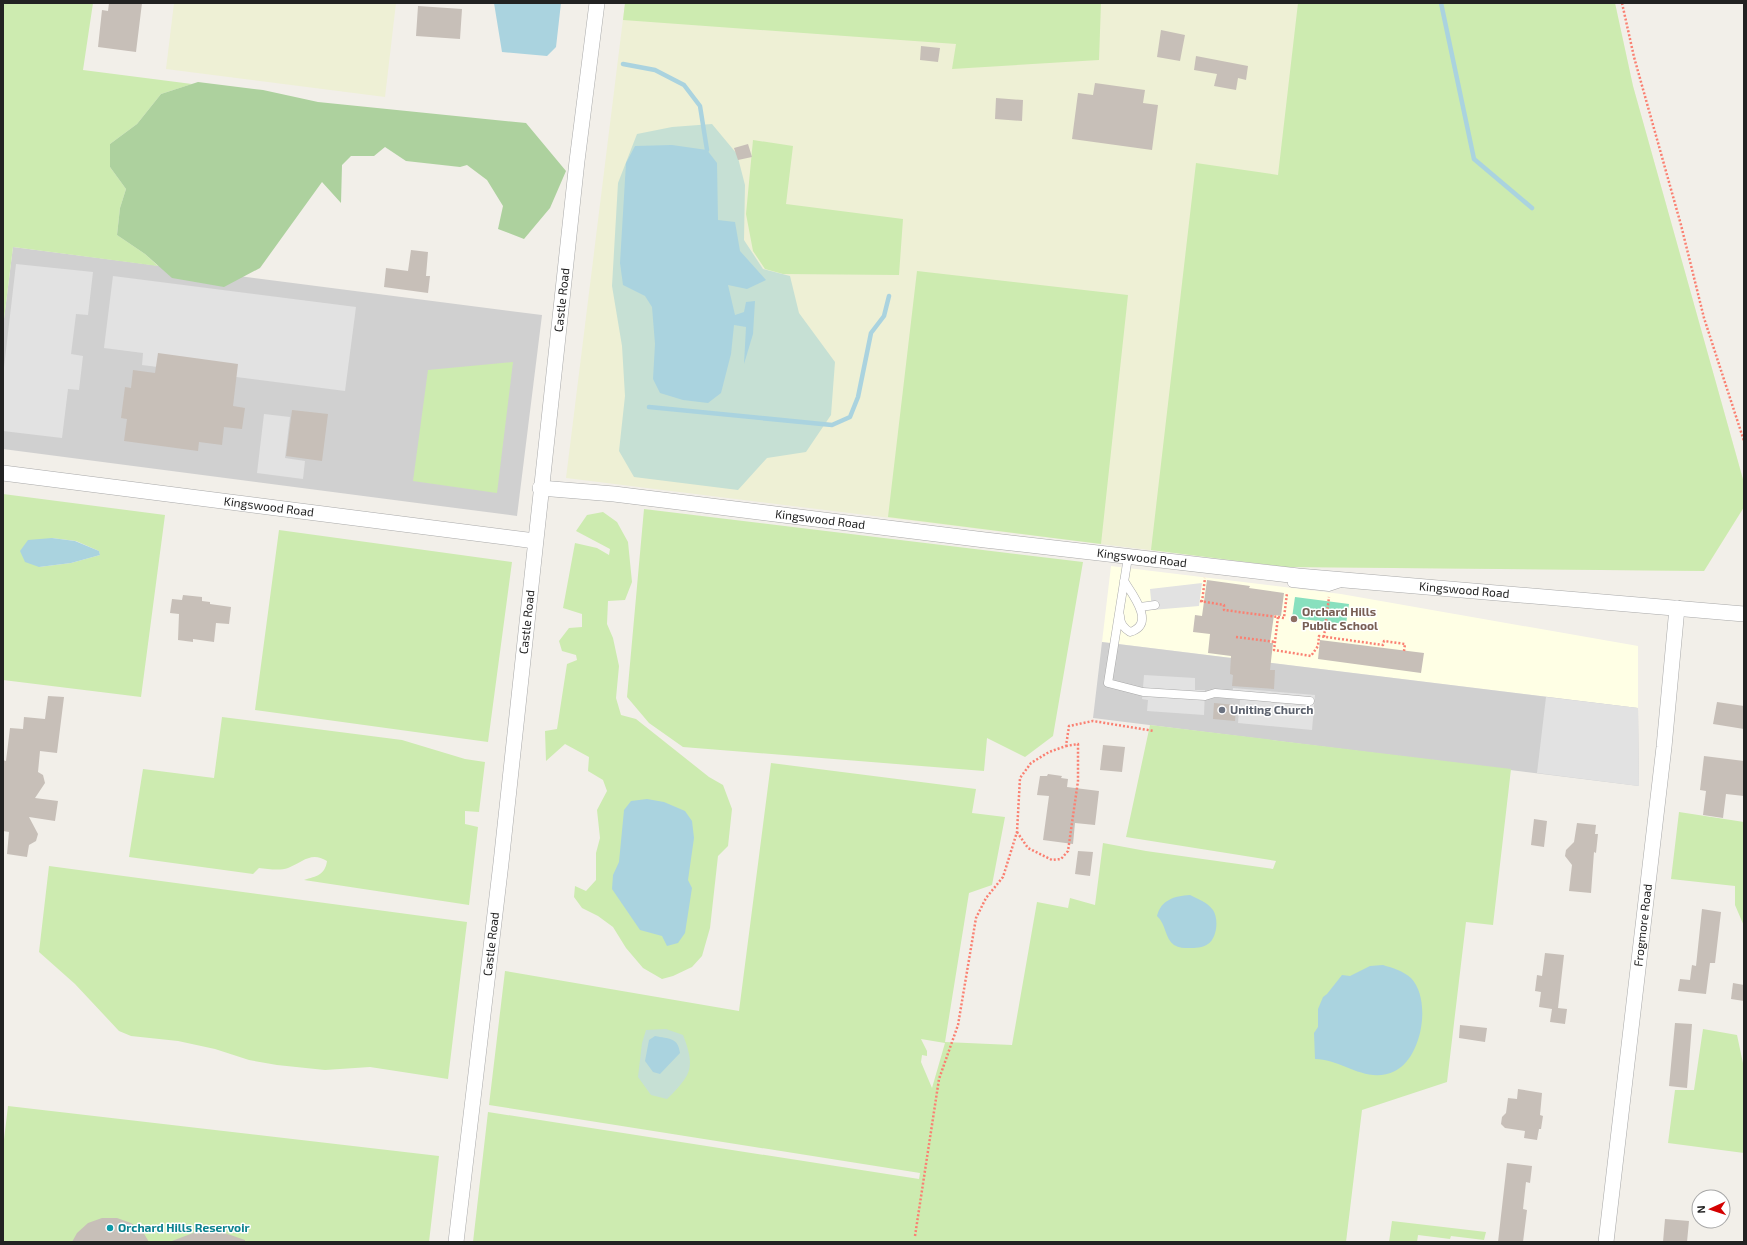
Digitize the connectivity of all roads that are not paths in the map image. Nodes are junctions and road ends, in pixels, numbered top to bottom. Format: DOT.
graph roads {
  1 [pos="597,3"];
  2 [pos="3,473"];
  3 [pos="540,488"];
  4 [pos="535,542"];
  5 [pos="1128,557"];
  6 [pos="1124,581"];
  7 [pos="1155,605"];
  8 [pos="1140,607"];
  9 [pos="1120,608"];
  10 [pos="1677,608"];
  11 [pos="1744,614"];
  12 [pos="1310,701"];
  13 [pos="456,1242"];
  14 [pos="1606,1242"];
  1 -- 3 [label="street, Castle Road"];
  2 -- 4 [label="street, Kingswood Road"];
  3 -- 4 [label="street, Castle Road"];
  3 -- 5 [label="street, Kingswood Road"];
  4 -- 13 [label="street, Castle Road"];
  5 -- 6 [label="lane"];
  5 -- 10 [label="street, Kingswood Road"];
  6 -- 8 [label="lane"];
  6 -- 9 [label="lane"];
  7 -- 8 [label="lane"];
  8 -- 9 [label="lane"];
  9 -- 12 [label="lane"];
  10 -- 11 [label="street, Kingswood Road"];
  10 -- 14 [label="street, Frogmore Road"];
}
